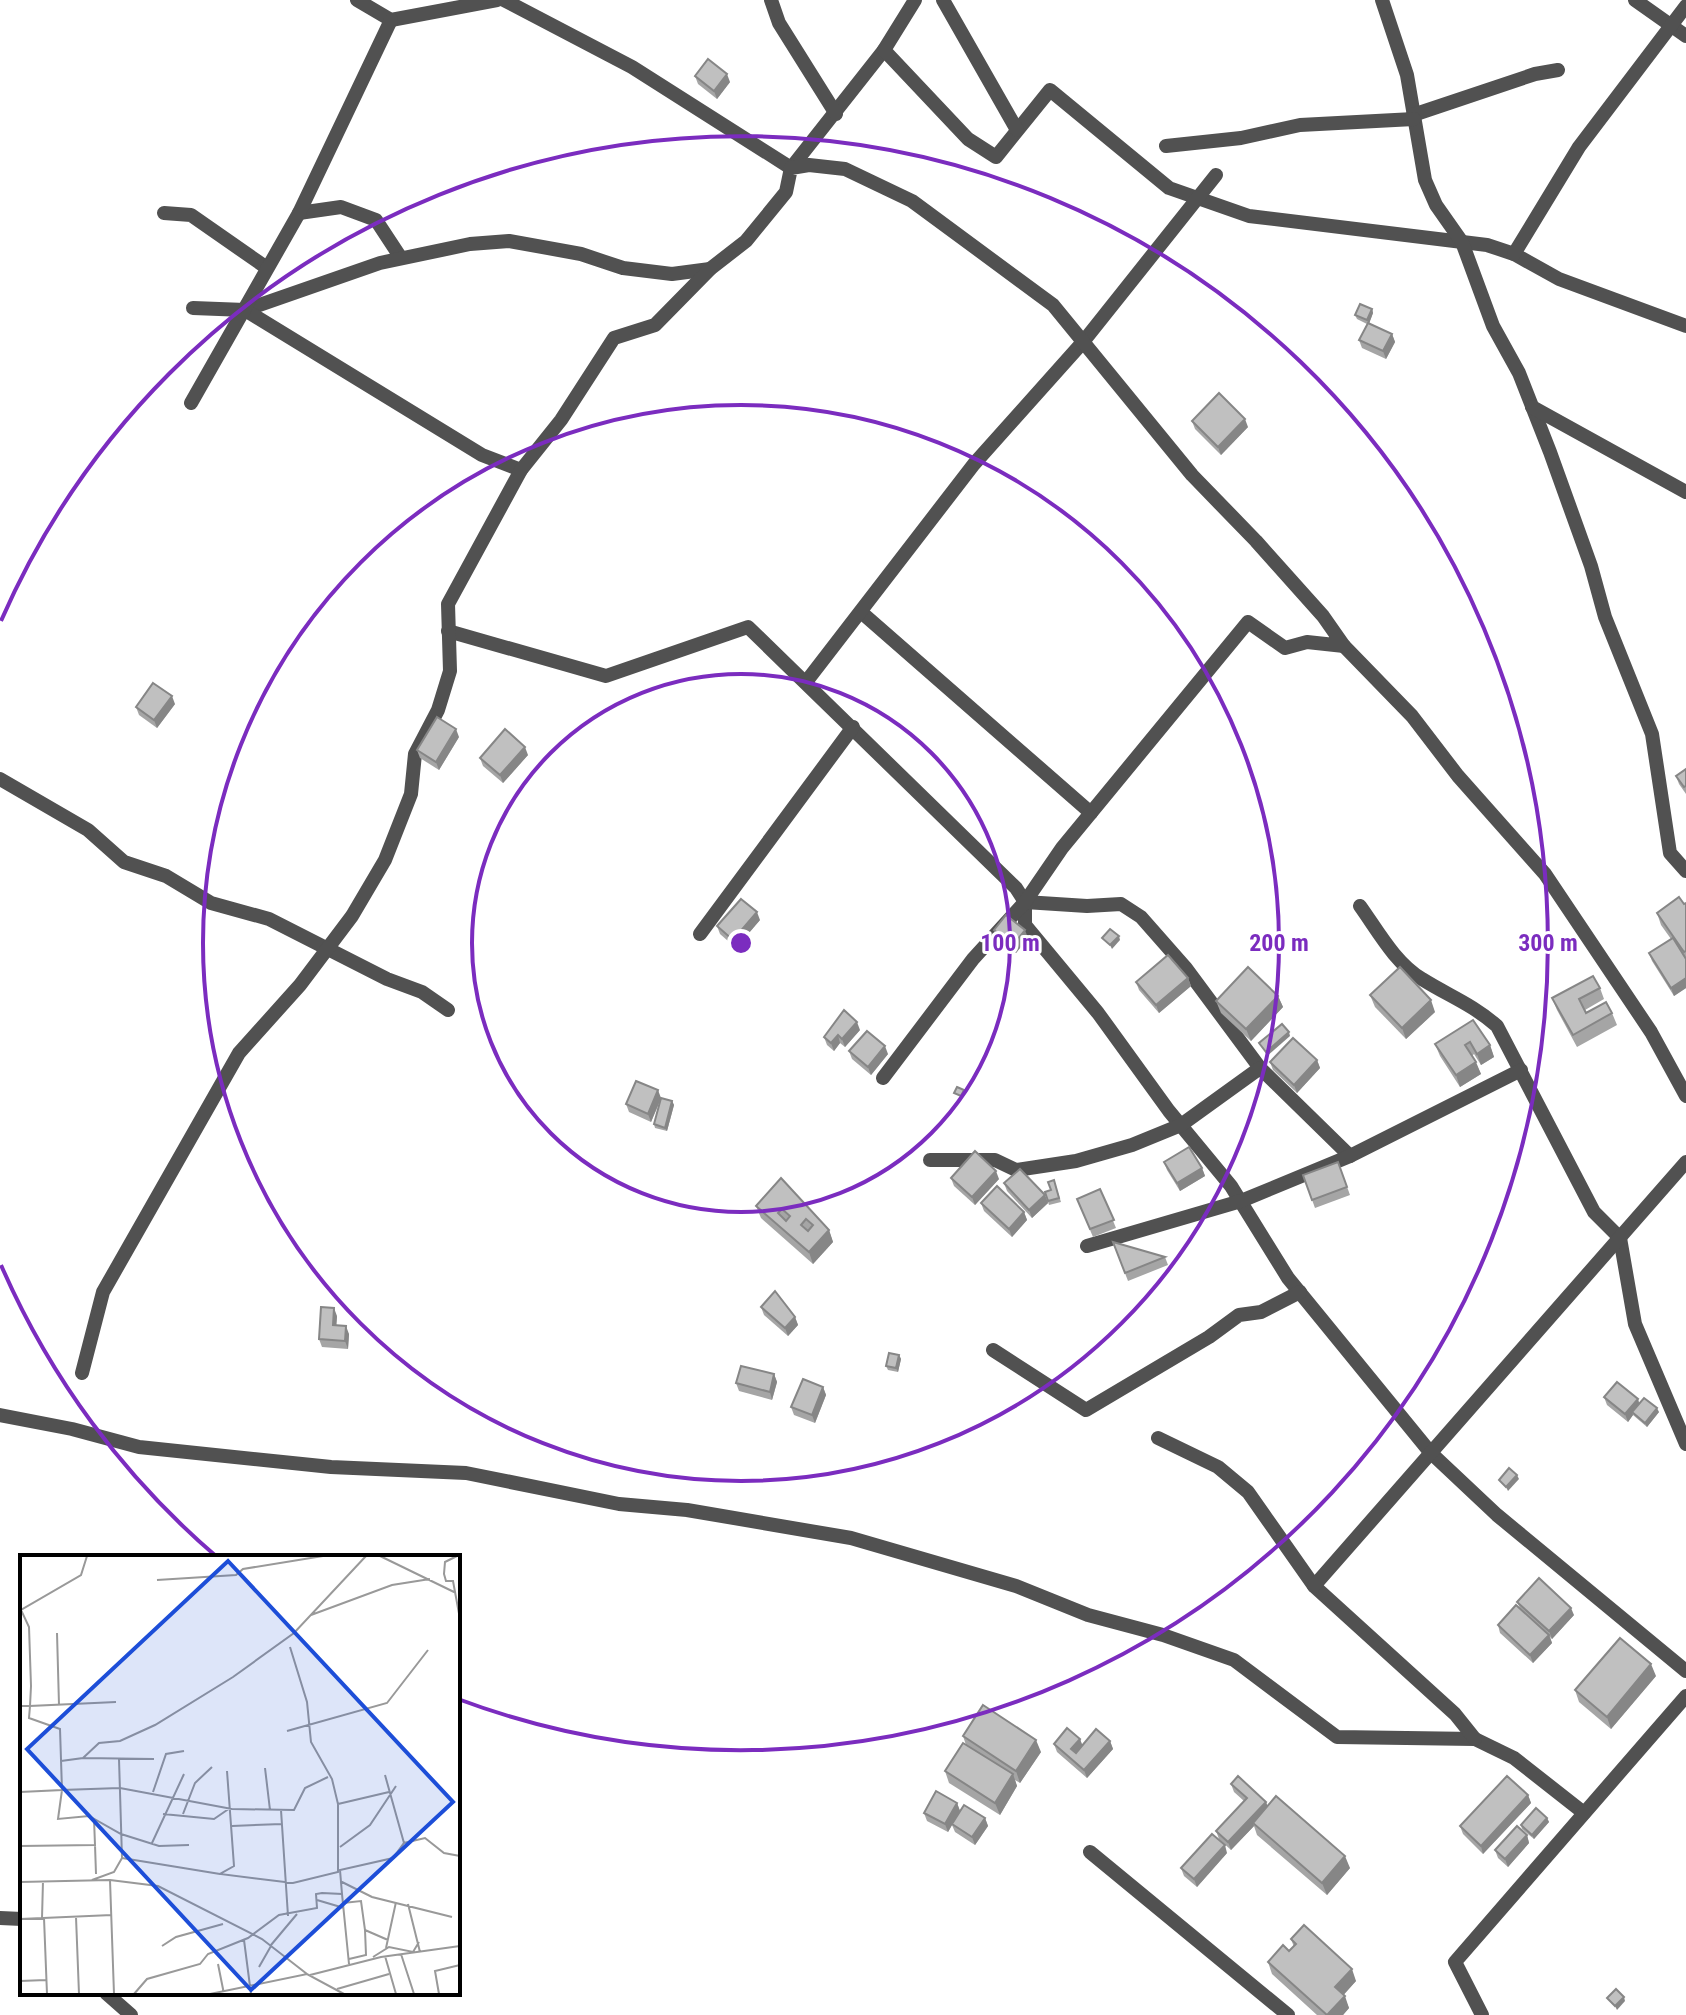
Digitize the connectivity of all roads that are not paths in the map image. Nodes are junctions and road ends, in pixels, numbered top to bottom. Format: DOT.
graph roads {
  1 [pos="357,0"];
  2 [pos="497,0"];
  3 [pos="504,0"];
  4 [pos="771,0"];
  5 [pos="943,0"];
  6 [pos="1382,0"];
  7 [pos="1635,0"];
  8 [pos="911,1"];
  9 [pos="1686,6"];
  10 [pos="391,20"];
  11 [pos="1673,26"];
  12 [pos="1686,36"];
  13 [pos="884,50"];
  14 [pos="1558,70"];
  15 [pos="836,114"];
  16 [pos="1414,117"];
  17 [pos="1017,130"];
  18 [pos="1166,146"];
  19 [pos="791,168"];
  20 [pos="1216,175"];
  21 [pos="164,213"];
  22 [pos="299,213"];
  23 [pos="1462,242"];
  24 [pos="1514,254"];
  25 [pos="401,258"];
  26 [pos="267,268"];
  27 [pos="710,269"];
  28 [pos="193,308"];
  29 [pos="245,310"];
  30 [pos="1686,326"];
  31 [pos="1083,342"];
  32 [pos="191,403"];
  33 [pos="1532,407"];
  34 [pos="521,470"];
  35 [pos="1686,492"];
  36 [pos="861,612"];
  37 [pos="448,631"];
  38 [pos="1344,646"];
  39 [pos="806,682"];
  40 [pos="853,727"];
  41 [pos="0,779"];
  42 [pos="1091,813"];
  43 [pos="1686,871"];
  44 [pos="1025,902"];
  45 [pos="1360,906"];
  46 [pos="700,934"];
  47 [pos="327,949"];
  48 [pos="448,1010"];
  49 [pos="1260,1068"];
  50 [pos="1521,1070"];
  51 [pos="883,1078"];
  52 [pos="1686,1096"];
  53 [pos="1181,1125"];
  54 [pos="1350,1156"];
  55 [pos="930,1160"];
  56 [pos="1686,1162"];
  57 [pos="1241,1201"];
  58 [pos="1620,1238"];
  59 [pos="1087,1246"];
  60 [pos="1300,1292"];
  61 [pos="993,1350"];
  62 [pos="82,1373"];
  63 [pos="1686,1407"];
  64 [pos="0,1415"];
  65 [pos="1674,1419"];
  66 [pos="1158,1438"];
  67 [pos="1686,1444"];
  68 [pos="1430,1452"];
  69 [pos="1314,1586"];
  70 [pos="1686,1671"];
  71 [pos="1686,1696"];
  72 [pos="1475,1739"];
  73 [pos="1584,1813"];
  74 [pos="1090,1852"];
  75 [pos="0,1918"];
  76 [pos="20,1919"];
  77 [pos="108,1995"];
  78 [pos="131,2015"];
  79 [pos="1288,2015"];
  80 [pos="1482,2015"];
  1 -- 10 [label="street"];
  2 -- 10 [label="street"];
  3 -- 19 [label="street"];
  4 -- 15 [label="street"];
  5 -- 17 [label="street"];
  6 -- 16 [label="street"];
  7 -- 11 [label="street"];
  8 -- 13 [label="street"];
  9 -- 11 [label="street"];
  10 -- 22 [label="street"];
  11 -- 12 [label="street"];
  11 -- 24 [label="street"];
  13 -- 15 [label="street"];
  13 -- 17 [label="street"];
  14 -- 16 [label="street"];
  15 -- 19 [label="street"];
  16 -- 18 [label="street"];
  16 -- 23 [label="street"];
  17 -- 23 [label="street"];
  19 -- 27 [label="street"];
  19 -- 31 [label="street"];
  20 -- 31 [label="street"];
  21 -- 26 [label="street"];
  22 -- 25 [label="street"];
  22 -- 26 [label="street"];
  23 -- 24 [label="street"];
  23 -- 33 [label="street"];
  24 -- 30 [label="street"];
  25 -- 27 [label="street"];
  25 -- 29 [label="street"];
  26 -- 29 [label="street"];
  27 -- 34 [label="street"];
  28 -- 29 [label="street"];
  29 -- 32 [label="street"];
  29 -- 34 [label="street"];
  31 -- 36 [label="street"];
  31 -- 38 [label="street"];
  33 -- 35 [label="street"];
  33 -- 43 [label="street"];
  34 -- 37 [label="street"];
  36 -- 39 [label="street"];
  36 -- 42 [label="street"];
  37 -- 39 [label="street"];
  37 -- 47 [label="street"];
  38 -- 42 [label="street"];
  38 -- 52 [label="street"];
  39 -- 40 [label="street"];
  40 -- 44 [label="street"];
  40 -- 46 [label="street"];
  41 -- 47 [label="street"];
  42 -- 44 [label="street"];
  44 -- 49 [label="street"];
  44 -- 51 [label="street"];
  44 -- 53 [label="street"];
  45 -- 50 [label="street"];
  47 -- 48 [label="street"];
  47 -- 62 [label="street"];
  49 -- 53 [label="street"];
  49 -- 54 [label="street"];
  50 -- 54 [label="street"];
  50 -- 58 [label="street"];
  53 -- 55 [label="street"];
  53 -- 57 [label="street"];
  54 -- 57 [label="street"];
  56 -- 58 [label="street"];
  57 -- 59 [label="street"];
  57 -- 60 [label="street"];
  58 -- 65 [label="street"];
  58 -- 68 [label="street"];
  60 -- 61 [label="street"];
  60 -- 68 [label="street"];
  63 -- 65 [label="street"];
  64 -- 72 [label="street"];
  65 -- 67 [label="street"];
  66 -- 69 [label="street"];
  68 -- 69 [label="street"];
  68 -- 70 [label="street"];
  69 -- 72 [label="street"];
  71 -- 73 [label="street"];
  72 -- 73 [label="street"];
  73 -- 80 [label="street"];
  74 -- 79 [label="street"];
  75 -- 76 [label="street"];
  77 -- 78 [label="street"];
}
